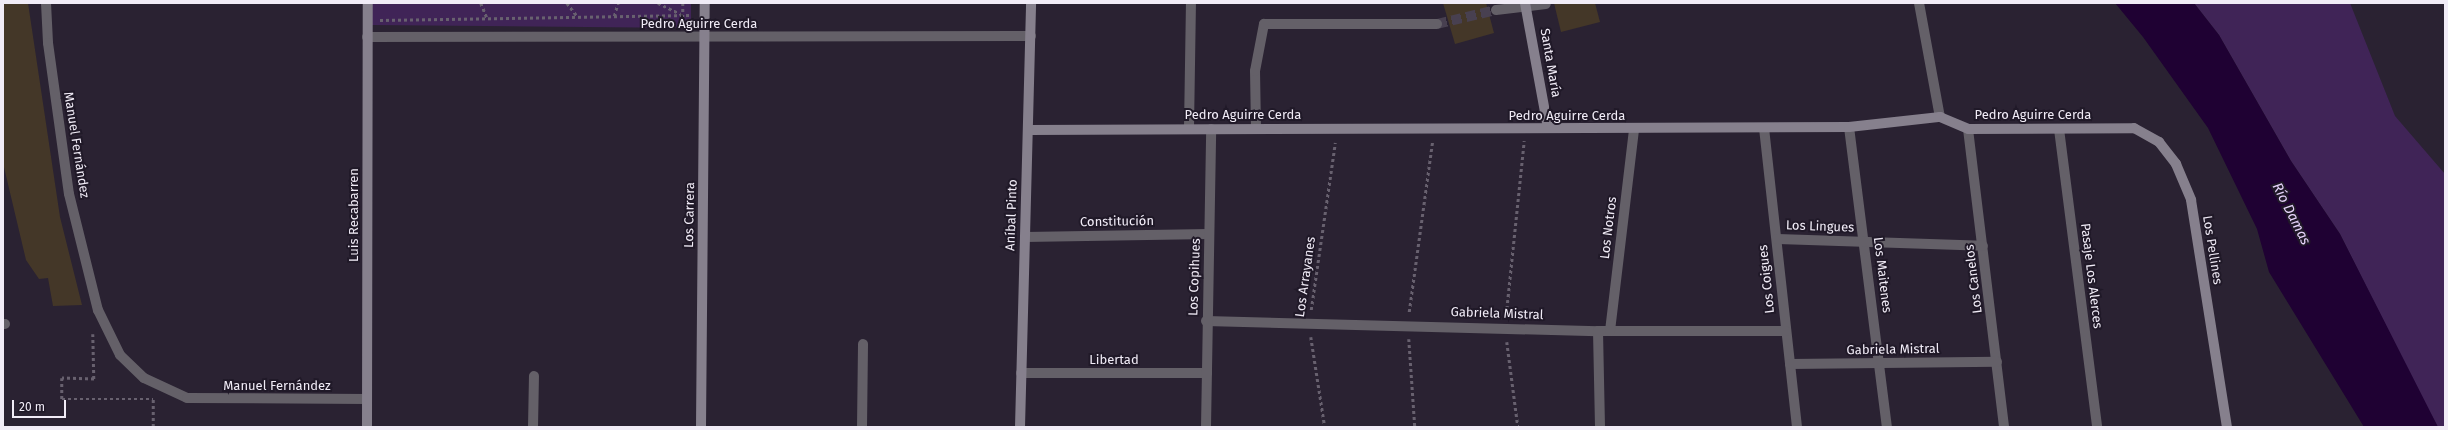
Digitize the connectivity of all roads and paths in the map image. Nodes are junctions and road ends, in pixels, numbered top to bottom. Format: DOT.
graph roads {
  1 [pos="46,3"];
  2 [pos="368,3"];
  3 [pos="481,3"];
  4 [pos="567,3"];
  5 [pos="618,3"];
  6 [pos="658,3"];
  7 [pos="683,3"];
  8 [pos="705,3"];
  9 [pos="1031,3"];
  10 [pos="1191,3"];
  11 [pos="1919,3"];
  12 [pos="1546,4"];
  13 [pos="1526,5"];
  14 [pos="1496,10"];
  15 [pos="705,14"];
  16 [pos="683,15"];
  17 [pos="614,16"];
  18 [pos="578,17"];
  19 [pos="487,18"];
  20 [pos="368,20"];
  21 [pos="1437,24"];
  22 [pos="683,36"];
  23 [pos="1030,36"];
  24 [pos="367,37"];
  25 [pos="705,37"];
  26 [pos="1940,117"];
  27 [pos="1849,127"];
  28 [pos="1189,128"];
  29 [pos="1256,128"];
  30 [pos="1433,128"];
  31 [pos="1525,128"];
  32 [pos="1548,128"];
  33 [pos="1764,128"];
  34 [pos="2104,128"];
  35 [pos="1211,129"];
  36 [pos="1337,129"];
  37 [pos="1634,129"];
  38 [pos="1968,129"];
  39 [pos="2059,129"];
  40 [pos="1028,130"];
  41 [pos="1209,234"];
  42 [pos="1025,237"];
  43 [pos="1776,238"];
  44 [pos="1864,242"];
  45 [pos="1983,246"];
  46 [pos="1206,321"];
  47 [pos="1309,323"];
  48 [pos="1408,325"];
  49 [pos="93,326"];
  50 [pos="1505,327"];
  51 [pos="1598,331"];
  52 [pos="1610,331"];
  53 [pos="1786,331"];
  54 [pos="863,344"];
  55 [pos="1997,362"];
  56 [pos="1790,364"];
  57 [pos="1880,364"];
  58 [pos="1021,373"];
  59 [pos="1207,373"];
  60 [pos="534,376"];
  61 [pos="153,384"];
  62 [pos="160,398"];
  63 [pos="153,399"];
  64 [pos="367,399"];
  65 [pos="153,427"];
  66 [pos="367,427"];
  67 [pos="533,427"];
  68 [pos="701,427"];
  69 [pos="862,427"];
  70 [pos="1020,427"];
  71 [pos="1206,427"];
  72 [pos="1325,427"];
  73 [pos="1415,427"];
  74 [pos="1518,427"];
  75 [pos="1600,427"];
  76 [pos="1797,427"];
  77 [pos="1887,427"];
  78 [pos="2004,427"];
  79 [pos="2097,427"];
  80 [pos="2228,427"];
  1 -- 61 [label="street, Manuel Fernández"];
  2 -- 20 [label="street, Luis Recabarren"];
  3 -- 19 [label="path"];
  4 -- 18 [label="path"];
  5 -- 17 [label="path"];
  6 -- 16 [label="path"];
  7 -- 16 [label="path"];
  8 -- 15 [label="street, Los Carrera"];
  9 -- 23 [label="street, Aníbal Pinto"];
  10 -- 28 [label="street"];
  11 -- 26 [label="street"];
  12 -- 13 [label="street"];
  13 -- 14 [label="street"];
  13 -- 32 [label="street, Santa María"];
  15 -- 16 [label="path"];
  15 -- 25 [label="street, Los Carrera"];
  16 -- 17 [label="path"];
  16 -- 22 [label="path"];
  17 -- 18 [label="path"];
  18 -- 19 [label="path"];
  19 -- 20 [label="path"];
  20 -- 24 [label="street, Luis Recabarren"];
  21 -- 29 [label="street"];
  22 -- 24 [label="street, Pedro Aguirre Cerda"];
  22 -- 25 [label="street, Pedro Aguirre Cerda"];
  23 -- 25 [label="street, Pedro Aguirre Cerda"];
  23 -- 40 [label="street, Aníbal Pinto"];
  24 -- 64 [label="street, Luis Recabarren"];
  25 -- 68 [label="street, Los Carrera"];
  26 -- 27 [label="street, Pedro Aguirre Cerda"];
  26 -- 38 [label="street, Pedro Aguirre Cerda"];
  27 -- 33 [label="street, Pedro Aguirre Cerda"];
  27 -- 44 [label="street, Los Maitenes"];
  28 -- 35 [label="street, Pedro Aguirre Cerda"];
  28 -- 40 [label="street, Pedro Aguirre Cerda"];
  29 -- 35 [label="street, Pedro Aguirre Cerda"];
  29 -- 36 [label="street, Pedro Aguirre Cerda"];
  30 -- 31 [label="street, Pedro Aguirre Cerda"];
  30 -- 36 [label="street, Pedro Aguirre Cerda"];
  30 -- 48 [label="path"];
  31 -- 32 [label="street, Pedro Aguirre Cerda"];
  31 -- 50 [label="path"];
  32 -- 37 [label="street, Pedro Aguirre Cerda"];
  33 -- 37 [label="street, Pedro Aguirre Cerda"];
  33 -- 43 [label="street, Los Coigues"];
  34 -- 39 [label="street, Pedro Aguirre Cerda"];
  34 -- 80 [label="street, Los Pellines"];
  35 -- 41 [label="street, Los Copihues"];
  36 -- 47 [label="path, Los Arrayanes"];
  37 -- 52 [label="street, Los Notros"];
  38 -- 39 [label="street, Pedro Aguirre Cerda"];
  38 -- 45 [label="street, Los Canelos"];
  39 -- 79 [label="street, Pasaje Los Alerces"];
  40 -- 42 [label="street, Aníbal Pinto"];
  41 -- 42 [label="street, Constitución"];
  41 -- 46 [label="street, Los Copihues"];
  42 -- 58 [label="street, Aníbal Pinto"];
  43 -- 44 [label="street, Los Lingues"];
  43 -- 53 [label="street, Los Coigues"];
  44 -- 45 [label="street, Los Lingues"];
  44 -- 57 [label="street, Los Maitenes"];
  45 -- 55 [label="street, Los Canelos"];
  46 -- 47 [label="street, Gabriela Mistral"];
  46 -- 59 [label="street, Los Copihues"];
  47 -- 48 [label="street, Gabriela Mistral"];
  47 -- 72 [label="path, Los Arrayanes"];
  48 -- 50 [label="street, Gabriela Mistral"];
  48 -- 73 [label="path"];
  49 -- 63 [label="path"];
  50 -- 51 [label="street, Gabriela Mistral"];
  50 -- 74 [label="path"];
  51 -- 52 [label="street, Gabriela Mistral"];
  51 -- 75 [label="street"];
  52 -- 53 [label="street, Gabriela Mistral"];
  53 -- 56 [label="street, Los Coigues"];
  54 -- 69 [label="street"];
  55 -- 57 [label="street, Gabriela Mistral"];
  55 -- 78 [label="street, Los Canelos"];
  56 -- 57 [label="street, Gabriela Mistral"];
  56 -- 76 [label="street, Los Coigues"];
  57 -- 77 [label="street, Los Maitenes"];
  58 -- 59 [label="street, Libertad"];
  58 -- 70 [label="street, Aníbal Pinto"];
  59 -- 71 [label="street, Los Copihues"];
  60 -- 67 [label="street"];
  61 -- 63 [label="path"];
  61 -- 64 [label="street, Manuel Fernández"];
  62 -- 63 [label="path"];
  63 -- 65 [label="path"];
  64 -- 66 [label="street, Luis Recabarren"];
}
